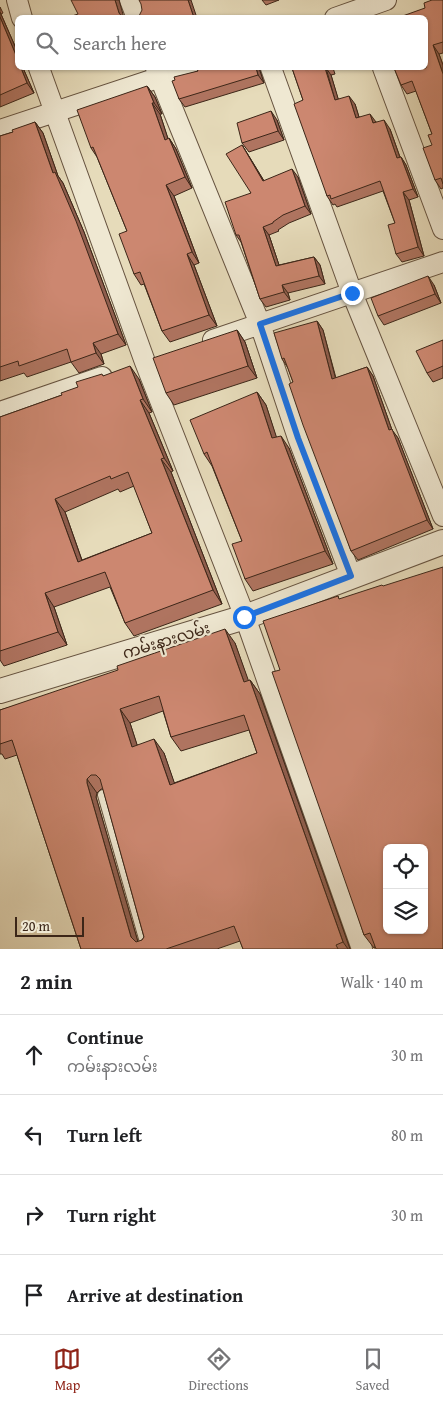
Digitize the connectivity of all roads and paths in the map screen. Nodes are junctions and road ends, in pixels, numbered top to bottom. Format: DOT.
graph roads {
  1 [pos="16,0"];
  2 [pos="130,0"];
  3 [pos="386,0"];
  4 [pos="361,9"];
  5 [pos="21,15"];
  6 [pos="136,15"];
  7 [pos="343,15"];
  8 [pos="41,70"];
  9 [pos="173,70"];
  10 [pos="273,70"];
  11 [pos="384,70"];
  12 [pos="158,72"];
  13 [pos="55,113"];
  14 [pos="0,130"];
  15 [pos="443,229"];
  16 [pos="443,262"];
  17 [pos="352,293"];
  18 [pos="260,324"];
  19 [pos="198,344"];
  20 [pos="138,364"];
  21 [pos="0,412"];
  22 [pos="443,516"];
  23 [pos="443,542"];
  24 [pos="351,576"];
  25 [pos="244,617"];
  26 [pos="0,691"];
  27 [pos="103,795"];
  28 [pos="147,949"];
  29 [pos="362,949"];
  1 -- 5 [label="street"];
  2 -- 6 [label="street"];
  3 -- 4 [label="street"];
  4 -- 7 [label="street"];
  8 -- 13 [label="street"];
  9 -- 12 [label="street"];
  10 -- 17 [label="street"];
  11 -- 15 [label="street"];
  12 -- 13 [label="street"];
  12 -- 18 [label="street"];
  13 -- 14 [label="street"];
  13 -- 20 [label="street"];
  16 -- 17 [label="street"];
  17 -- 18 [label="street"];
  17 -- 22 [label="street"];
  18 -- 19 [label="street"];
  18 -- 24 [label="street"];
  20 -- 21 [label="street"];
  20 -- 25 [label="street"];
  23 -- 24 [label="street, ကမ်းနားလမ်း"];
  24 -- 25 [label="street, ကမ်းနားလမ်း"];
  25 -- 26 [label="street, ကမ်းနားလမ်း"];
  25 -- 29 [label="street"];
  27 -- 28 [label="lane"];
}
